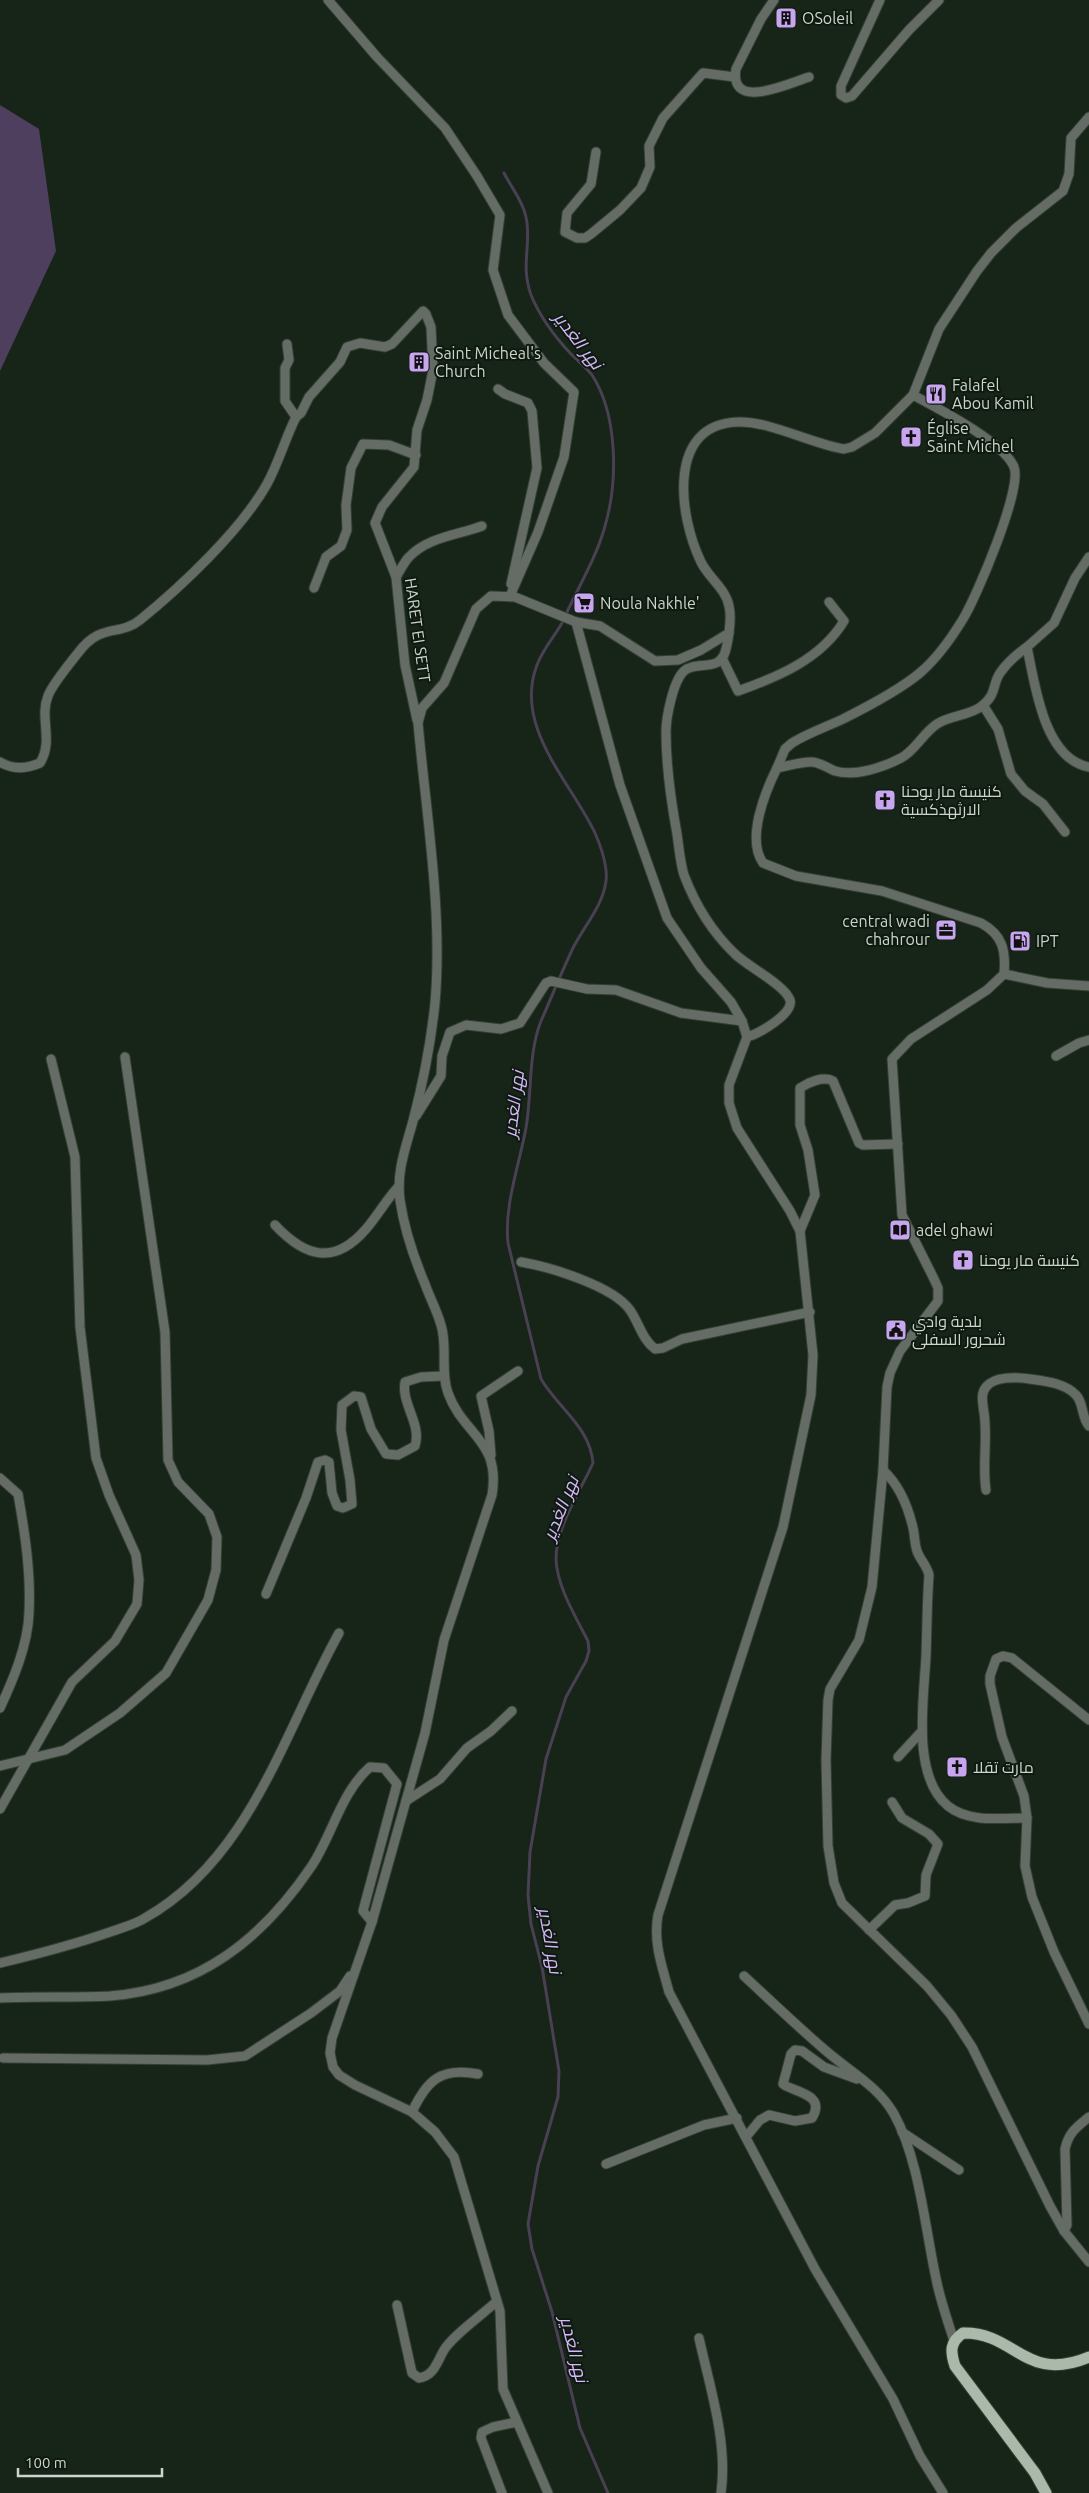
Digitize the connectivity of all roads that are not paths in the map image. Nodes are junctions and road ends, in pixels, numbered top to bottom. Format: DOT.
graph roads {
  1 [pos="328,0"];
  2 [pos="774,0"];
  3 [pos="880,0"];
  4 [pos="939,0"];
  5 [pos="735,77"];
  6 [pos="809,77"];
  7 [pos="1089,117"];
  8 [pos="596,152"];
  9 [pos="287,344"];
  10 [pos="498,389"];
  11 [pos="913,395"];
  12 [pos="296,417"];
  13 [pos="416,455"];
  14 [pos="482,526"];
  15 [pos="1089,557"];
  16 [pos="396,577"];
  17 [pos="314,588"];
  18 [pos="511,592"];
  19 [pos="829,602"];
  20 [pos="576,622"];
  21 [pos="729,633"];
  22 [pos="1027,647"];
  23 [pos="722,658"];
  24 [pos="983,705"];
  25 [pos="418,723"];
  26 [pos="0,762"];
  27 [pos="1089,767"];
  28 [pos="777,768"];
  29 [pos="1065,832"];
  30 [pos="1004,974"];
  31 [pos="1089,986"];
  32 [pos="742,1021"];
  33 [pos="747,1037"];
  34 [pos="1089,1040"];
  35 [pos="1056,1056"];
  36 [pos="124,1057"];
  37 [pos="51,1059"];
  38 [pos="413,1120"];
  39 [pos="898,1144"];
  40 [pos="399,1186"];
  41 [pos="275,1225"];
  42 [pos="800,1231"];
  43 [pos="522,1262"];
  44 [pos="810,1312"];
  45 [pos="518,1371"];
  46 [pos="444,1376"];
  47 [pos="1089,1426"];
  48 [pos="491,1458"];
  49 [pos="883,1470"];
  50 [pos="0,1478"];
  51 [pos="986,1490"];
  52 [pos="266,1594"];
  53 [pos="339,1633"];
  54 [pos="0,1708"];
  55 [pos="512,1711"];
  56 [pos="1089,1720"];
  57 [pos="922,1731"];
  58 [pos="898,1757"];
  59 [pos="28,1759"];
  60 [pos="0,1766"];
  61 [pos="406,1801"];
  62 [pos="892,1802"];
  63 [pos="0,1809"];
  64 [pos="1027,1818"];
  65 [pos="372,1922"];
  66 [pos="869,1930"];
  67 [pos="0,1963"];
  68 [pos="356,1967"];
  69 [pos="744,1976"];
  70 [pos="0,1998"];
  71 [pos="1089,2024"];
  72 [pos="3,2058"];
  73 [pos="478,2074"];
  74 [pos="867,2082"];
  75 [pos="412,2112"];
  76 [pos="1089,2117"];
  77 [pos="737,2118"];
  78 [pos="901,2131"];
  79 [pos="746,2138"];
  80 [pos="606,2164"];
  81 [pos="959,2170"];
  82 [pos="1064,2230"];
  83 [pos="1089,2262"];
  84 [pos="496,2302"];
  85 [pos="397,2305"];
  86 [pos="699,2338"];
  87 [pos="954,2341"];
  88 [pos="1089,2357"];
  89 [pos="517,2422"];
  90 [pos="502,2493"];
  91 [pos="548,2493"];
  92 [pos="721,2493"];
  93 [pos="943,2493"];
  94 [pos="1046,2493"];
  1 -- 18 [label="street"];
  2 -- 5 [label="street"];
  3 -- 4 [label="street"];
  5 -- 6 [label="street"];
  5 -- 8 [label="street"];
  7 -- 11 [label="street"];
  9 -- 12 [label="street"];
  10 -- 18 [label="street"];
  11 -- 21 [label="street"];
  11 -- 28 [label="street"];
  12 -- 13 [label="street"];
  12 -- 26 [label="street"];
  13 -- 16 [label="street, HARET EI SETT"];
  13 -- 17 [label="street"];
  14 -- 16 [label="street"];
  15 -- 22 [label="street"];
  16 -- 25 [label="street, HARET EI SETT"];
  18 -- 20 [label="street"];
  18 -- 25 [label="street"];
  19 -- 23 [label="street"];
  20 -- 21 [label="street"];
  20 -- 32 [label="street"];
  21 -- 23 [label="street"];
  22 -- 24 [label="street"];
  22 -- 27 [label="street"];
  23 -- 33 [label="street"];
  24 -- 28 [label="street"];
  24 -- 29 [label="street"];
  25 -- 38 [label="street, HARET EI SETT"];
  28 -- 30 [label="street"];
  30 -- 31 [label="street"];
  30 -- 39 [label="street"];
  32 -- 33 [label="street"];
  32 -- 38 [label="street"];
  33 -- 42 [label="street"];
  34 -- 35 [label="street"];
  36 -- 59 [label="street"];
  37 -- 59 [label="street"];
  38 -- 40 [label="street"];
  39 -- 42 [label="street"];
  39 -- 49 [label="street"];
  40 -- 41 [label="street"];
  40 -- 46 [label="street"];
  42 -- 44 [label="street"];
  43 -- 44 [label="street"];
  44 -- 77 [label="street"];
  45 -- 48 [label="street"];
  46 -- 48 [label="street"];
  46 -- 52 [label="street"];
  47 -- 51 [label="street"];
  48 -- 61 [label="street"];
  49 -- 57 [label="street"];
  49 -- 66 [label="street"];
  50 -- 54 [label="street"];
  53 -- 67 [label="street"];
  55 -- 61 [label="street"];
  56 -- 64 [label="street"];
  57 -- 58 [label="street"];
  57 -- 64 [label="street"];
  59 -- 60 [label="street"];
  59 -- 63 [label="street"];
  61 -- 65 [label="street"];
  62 -- 66 [label="street"];
  64 -- 71 [label="street"];
  65 -- 68 [label="street"];
  65 -- 70 [label="street"];
  66 -- 82 [label="street"];
  68 -- 72 [label="street"];
  68 -- 75 [label="street"];
  69 -- 74 [label="street"];
  73 -- 75 [label="street"];
  74 -- 78 [label="street"];
  74 -- 79 [label="street"];
  75 -- 84 [label="street"];
  76 -- 82 [label="street"];
  77 -- 79 [label="street"];
  77 -- 80 [label="street"];
  78 -- 81 [label="street"];
  78 -- 87 [label="street"];
  79 -- 93 [label="street"];
  82 -- 83 [label="street"];
  84 -- 85 [label="street"];
  84 -- 89 [label="street"];
  86 -- 92 [label="street"];
  87 -- 88 [label="main road"];
  87 -- 94 [label="main road"];
  89 -- 90 [label="street"];
  89 -- 91 [label="street"];
}
